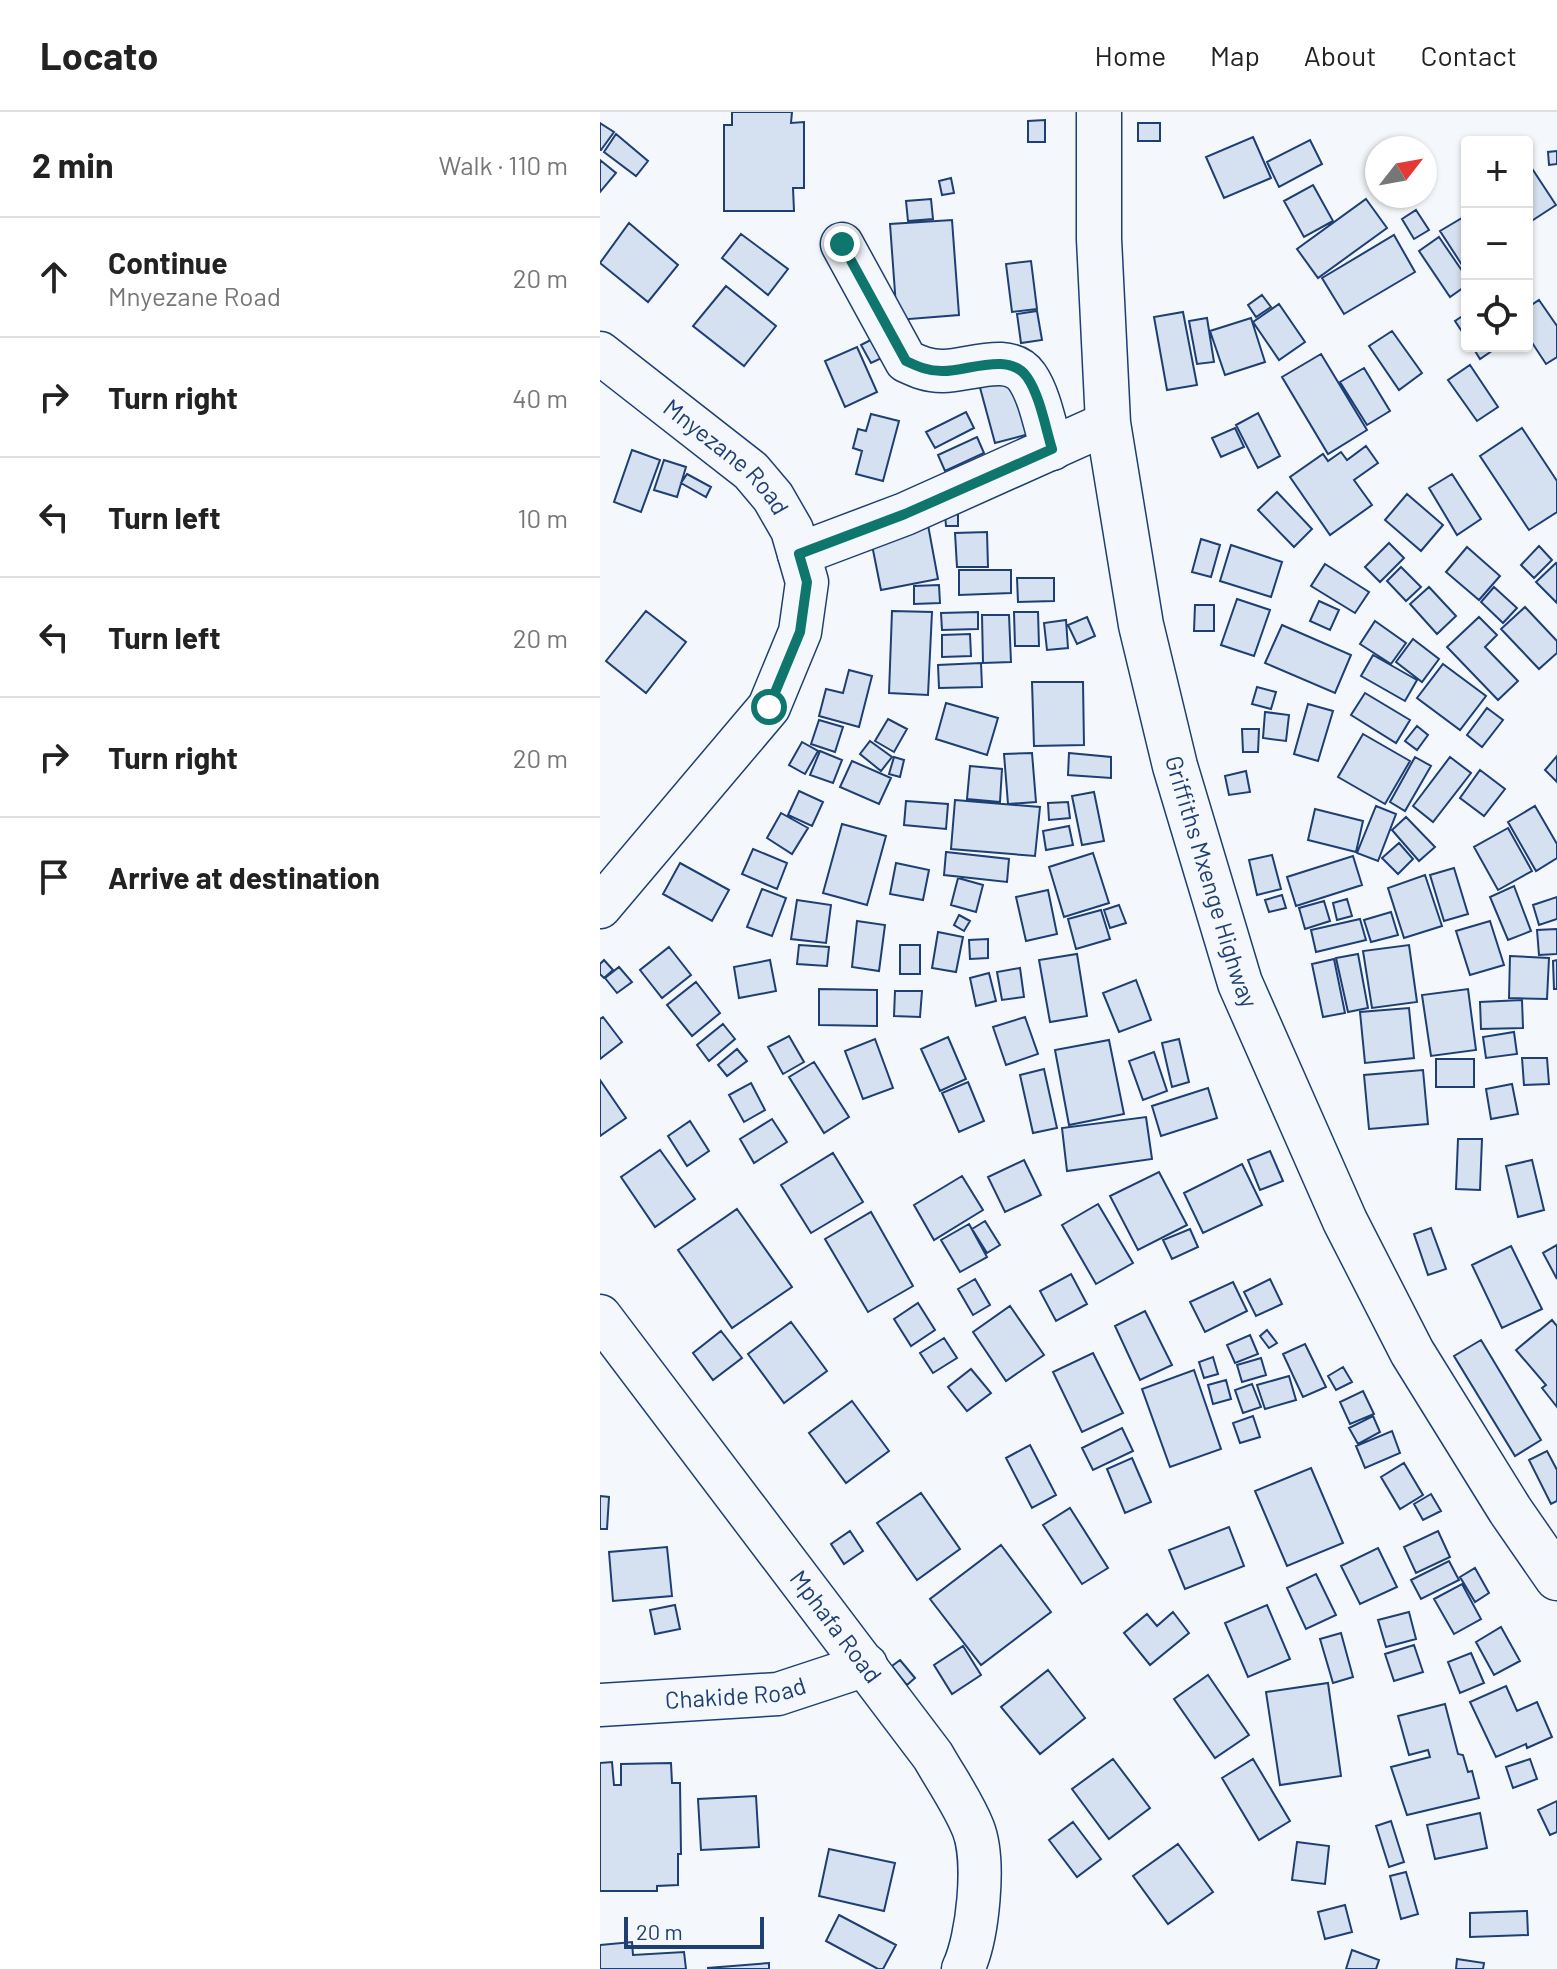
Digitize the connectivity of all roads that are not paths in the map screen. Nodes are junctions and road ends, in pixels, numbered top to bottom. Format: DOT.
graph roads {
  1 [pos="1099,112"];
  2 [pos="842,244"];
  3 [pos="600,353"];
  4 [pos="1108,423"];
  5 [pos="1052,449"];
  6 [pos="799,554"];
  7 [pos="600,907"];
  8 [pos="600,1316"];
  9 [pos="1557,1578"];
  10 [pos="866,1665"];
  11 [pos="600,1705"];
  12 [pos="963,1969"];
  1 -- 4 [label="street, Griffiths Mxenge Highway"];
  2 -- 5 [label="street"];
  3 -- 6 [label="street, Mnyezane Road"];
  4 -- 5 [label="street"];
  4 -- 9 [label="street, Griffiths Mxenge Highway"];
  5 -- 6 [label="street"];
  6 -- 7 [label="street, Mnyezane Road"];
  8 -- 10 [label="street, Mphafa Road"];
  10 -- 11 [label="street, Chakide Road"];
  10 -- 12 [label="street, Mphafa Road"];
}
